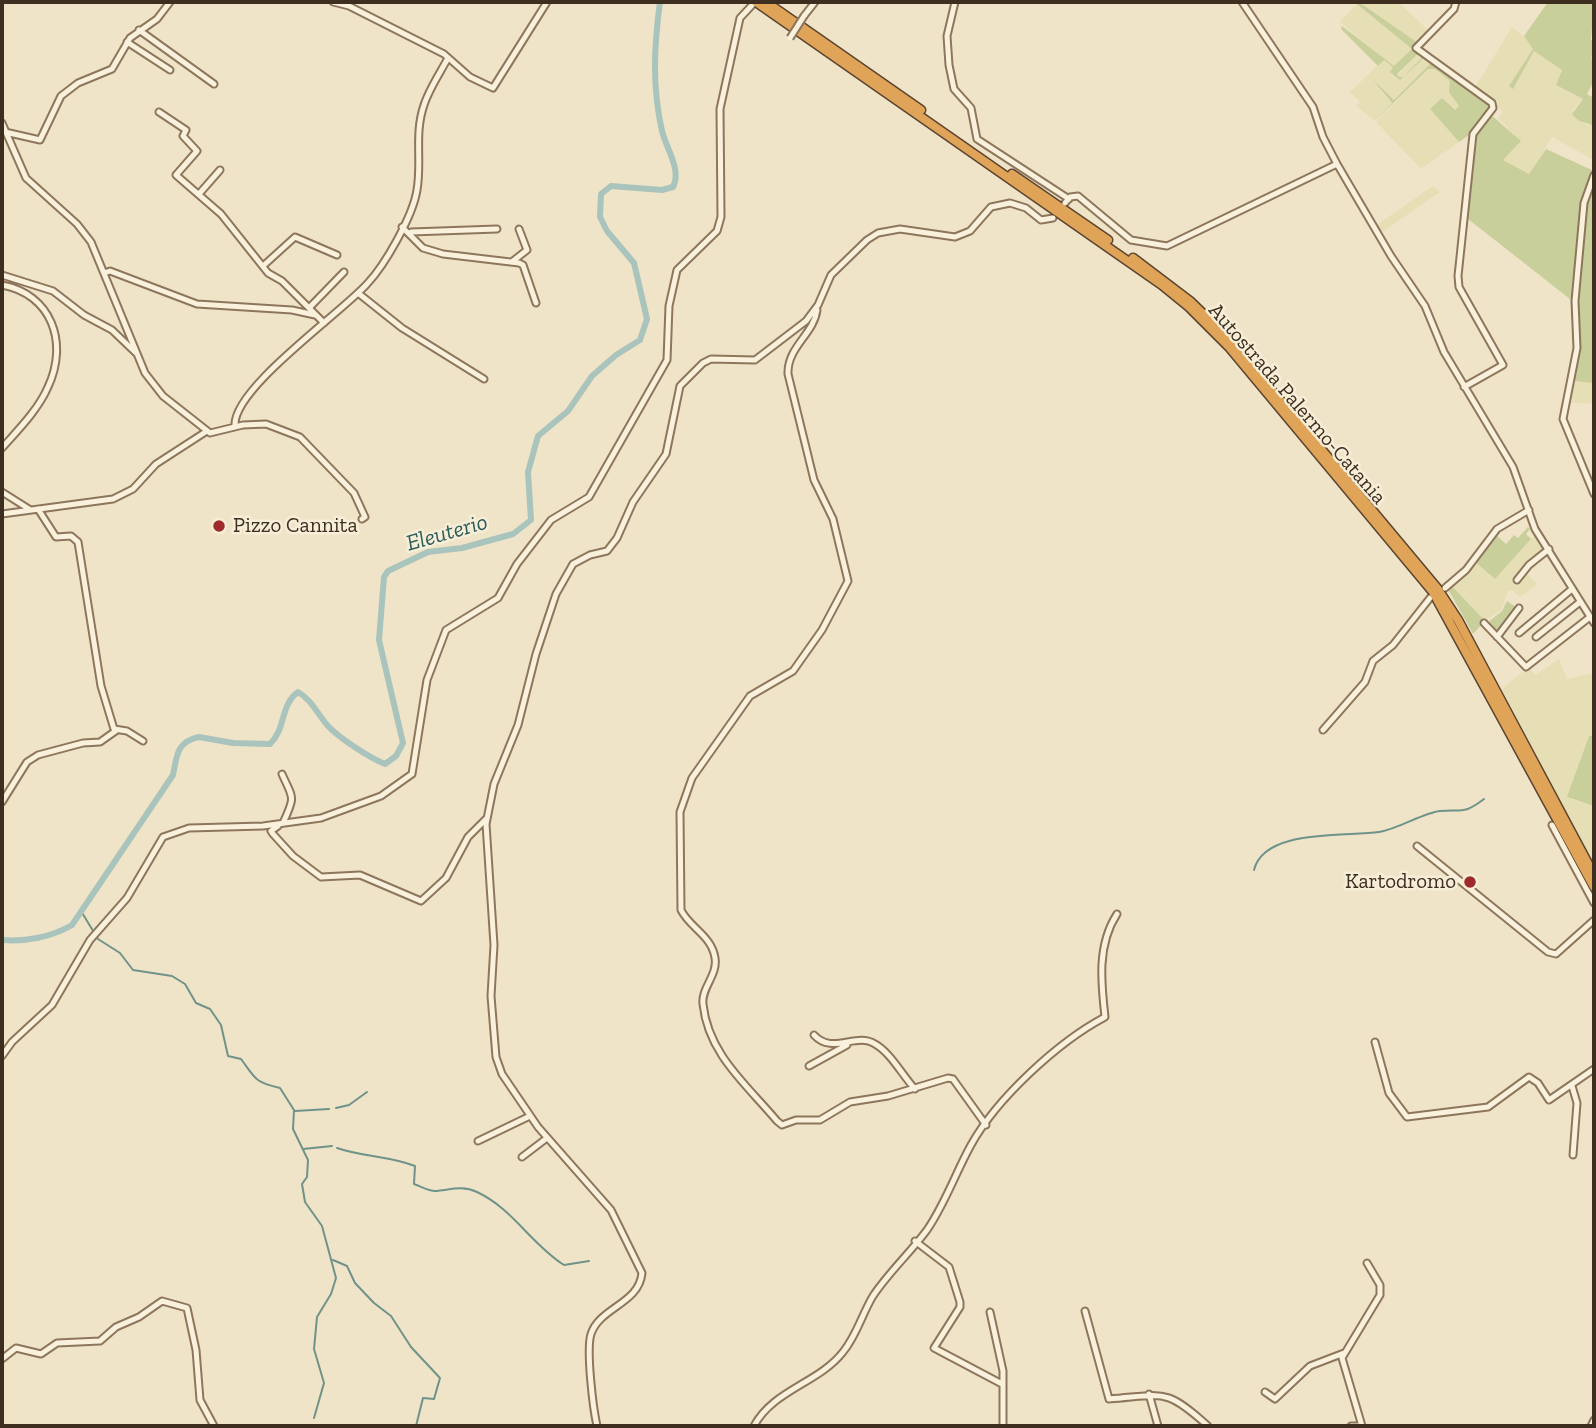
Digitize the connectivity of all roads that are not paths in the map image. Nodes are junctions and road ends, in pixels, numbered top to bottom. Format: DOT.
graph roads {
  1 [pos="170,2"];
  2 [pos="333,2"];
  3 [pos="547,2"];
  4 [pos="755,2"];
  5 [pos="766,2"];
  6 [pos="815,2"];
  7 [pos="955,2"];
  8 [pos="1242,2"];
  9 [pos="1456,2"];
  10 [pos="776,13"];
  11 [pos="139,30"];
  12 [pos="790,38"];
  13 [pos="127,42"];
  14 [pos="448,58"];
  15 [pos="170,70"];
  16 [pos="214,84"];
  17 [pos="159,112"];
  18 [pos="2,123"];
  19 [pos="5,132"];
  20 [pos="1337,164"];
  21 [pos="220,170"];
  22 [pos="1594,176"];
  23 [pos="199,194"];
  24 [pos="1053,218"];
  25 [pos="402,227"];
  26 [pos="496,229"];
  27 [pos="519,229"];
  28 [pos="411,232"];
  29 [pos="337,255"];
  30 [pos="513,261"];
  31 [pos="263,266"];
  32 [pos="344,272"];
  33 [pos="104,273"];
  34 [pos="2,275"];
  35 [pos="2,285"];
  36 [pos="358,293"];
  37 [pos="536,303"];
  38 [pos="309,308"];
  39 [pos="816,309"];
  40 [pos="316,315"];
  41 [pos="324,323"];
  42 [pos="137,353"];
  43 [pos="484,379"];
  44 [pos="1464,387"];
  45 [pos="235,426"];
  46 [pos="207,431"];
  47 [pos="2,448"];
  48 [pos="2,492"];
  49 [pos="1594,494"];
  50 [pos="38,509"];
  51 [pos="29,510"];
  52 [pos="1529,510"];
  53 [pos="2,514"];
  54 [pos="362,519"];
  55 [pos="1549,550"];
  56 [pos="1517,580"];
  57 [pos="1446,588"];
  58 [pos="1572,589"];
  59 [pos="1430,598"];
  60 [pos="1580,602"];
  61 [pos="1519,608"];
  62 [pos="1592,620"];
  63 [pos="1484,623"];
  64 [pos="1519,633"];
  65 [pos="1497,637"];
  66 [pos="1536,637"];
  67 [pos="117,730"];
  68 [pos="1323,730"];
  69 [pos="142,741"];
  70 [pos="282,774"];
  71 [pos="2,802"];
  72 [pos="486,819"];
  73 [pos="282,823"];
  74 [pos="1552,825"];
  75 [pos="1417,846"];
  76 [pos="1594,875"];
  77 [pos="1594,887"];
  78 [pos="1594,903"];
  79 [pos="1117,914"];
  80 [pos="1594,920"];
  81 [pos="814,1035"];
  82 [pos="1375,1042"];
  83 [pos="849,1043"];
  84 [pos="2,1056"];
  85 [pos="809,1066"];
  86 [pos="1594,1069"];
  87 [pos="1572,1086"];
  88 [pos="915,1088"];
  89 [pos="530,1116"];
  90 [pos="986,1125"];
  91 [pos="547,1138"];
  92 [pos="478,1141"];
  93 [pos="1573,1155"];
  94 [pos="522,1157"];
  95 [pos="915,1241"];
  96 [pos="1367,1263"];
  97 [pos="1085,1311"];
  98 [pos="990,1312"];
  99 [pos="1344,1353"];
  100 [pos="2,1359"];
  101 [pos="1002,1384"];
  102 [pos="1265,1392"];
  103 [pos="1149,1394"];
  104 [pos="1594,1420"];
  105 [pos="214,1426"];
  106 [pos="597,1426"];
  107 [pos="754,1426"];
  108 [pos="1003,1426"];
  109 [pos="1158,1426"];
  110 [pos="1208,1426"];
  111 [pos="1351,1426"];
  112 [pos="1362,1426"];
  113 [pos="1591,1426"];
  1 -- 11 [label="street"];
  2 -- 14 [label="street"];
  3 -- 14 [label="street"];
  4 -- 10 [label="highway"];
  4 -- 73 [label="street"];
  5 -- 10 [label="highway"];
  6 -- 12 [label="street, bridge"];
  7 -- 20 [label="street"];
  8 -- 20 [label="street"];
  9 -- 44 [label="street"];
  10 -- 76 [label="highway, Autostrada Palermo-Catania"];
  10 -- 77 [label="highway, Autostrada Palermo-Catania"];
  11 -- 13 [label="street"];
  11 -- 16 [label="street"];
  13 -- 15 [label="street"];
  13 -- 19 [label="street"];
  14 -- 25 [label="street"];
  17 -- 23 [label="street"];
  18 -- 19 [label="street"];
  19 -- 33 [label="street"];
  20 -- 44 [label="street"];
  21 -- 23 [label="street"];
  22 -- 49 [label="street"];
  23 -- 31 [label="street"];
  24 -- 39 [label="street"];
  25 -- 28 [label="street"];
  25 -- 36 [label="street"];
  26 -- 28 [label="street"];
  27 -- 30 [label="street"];
  28 -- 30 [label="street"];
  29 -- 31 [label="street"];
  30 -- 37 [label="street"];
  31 -- 38 [label="street"];
  32 -- 38 [label="street"];
  33 -- 40 [label="street"];
  33 -- 42 [label="street"];
  34 -- 42 [label="street"];
  35 -- 47 [label="street"];
  36 -- 41 [label="street"];
  36 -- 43 [label="street"];
  38 -- 40 [label="street"];
  39 -- 72 [label="street"];
  39 -- 88 [label="street"];
  40 -- 41 [label="street"];
  41 -- 45 [label="street"];
  42 -- 46 [label="street"];
  44 -- 52 [label="street"];
  45 -- 46 [label="street"];
  45 -- 54 [label="street"];
  46 -- 50 [label="street"];
  48 -- 51 [label="street"];
  50 -- 51 [label="street"];
  50 -- 67 [label="street"];
  51 -- 53 [label="street"];
  52 -- 55 [label="street"];
  52 -- 57 [label="street"];
  55 -- 56 [label="street"];
  55 -- 58 [label="street"];
  58 -- 60 [label="street"];
  58 -- 64 [label="street"];
  59 -- 68 [label="street"];
  60 -- 62 [label="street"];
  60 -- 66 [label="street"];
  61 -- 65 [label="street"];
  62 -- 65 [label="street"];
  63 -- 65 [label="street"];
  67 -- 69 [label="street"];
  67 -- 71 [label="street"];
  70 -- 73 [label="street"];
  72 -- 73 [label="street"];
  72 -- 89 [label="street"];
  73 -- 84 [label="street"];
  74 -- 78 [label="street"];
  75 -- 80 [label="street"];
  79 -- 90 [label="street"];
  81 -- 83 [label="street"];
  82 -- 87 [label="street"];
  83 -- 85 [label="street"];
  83 -- 88 [label="street"];
  86 -- 87 [label="street"];
  87 -- 93 [label="street"];
  88 -- 90 [label="street"];
  89 -- 91 [label="street"];
  89 -- 92 [label="street"];
  90 -- 95 [label="street"];
  91 -- 94 [label="street"];
  91 -- 106 [label="street"];
  95 -- 101 [label="street"];
  95 -- 107 [label="street"];
  96 -- 99 [label="street"];
  97 -- 103 [label="street"];
  98 -- 101 [label="street"];
  99 -- 102 [label="street"];
  99 -- 112 [label="street"];
  100 -- 105 [label="street"];
  101 -- 108 [label="street"];
  103 -- 109 [label="street"];
  103 -- 110 [label="street"];
  104 -- 113 [label="street"];
  111 -- 112 [label="street"];
}
